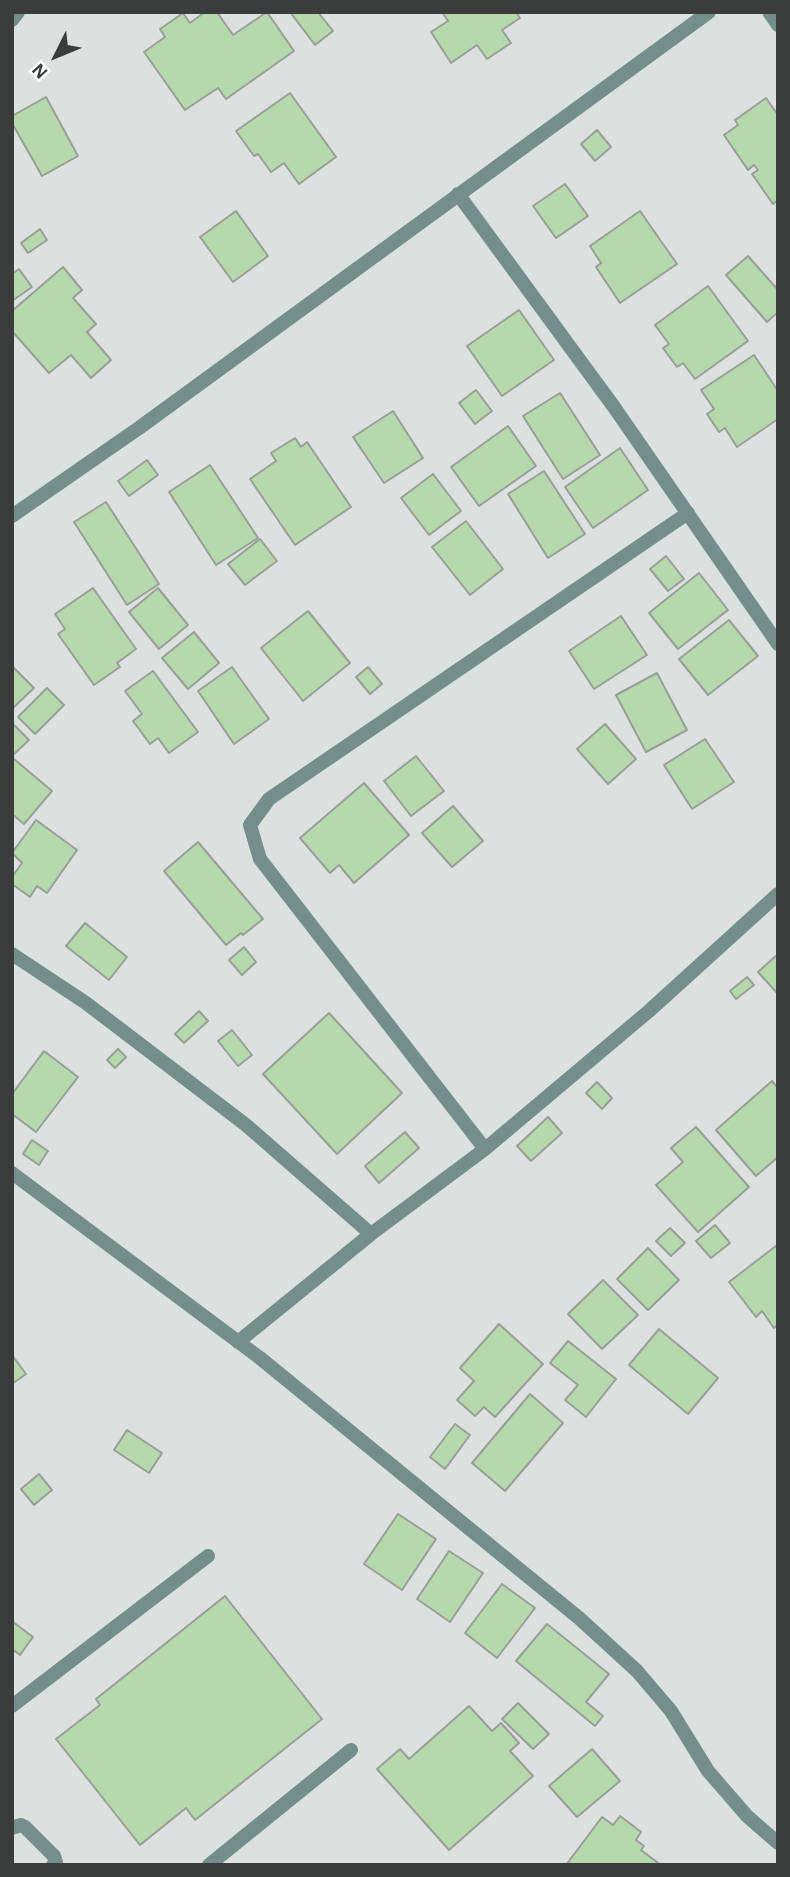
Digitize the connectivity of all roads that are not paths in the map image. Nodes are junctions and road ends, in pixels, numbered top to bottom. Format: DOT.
graph roads {
  1 [pos="18,12"];
  2 [pos="709,12"];
  3 [pos="769,12"];
  4 [pos="12,20"];
  5 [pos="778,25"];
  6 [pos="458,194"];
  7 [pos="688,513"];
  8 [pos="12,516"];
  9 [pos="778,643"];
  10 [pos="778,894"];
  11 [pos="12,954"];
  12 [pos="485,1149"];
  13 [pos="12,1173"];
  14 [pos="371,1234"];
  15 [pos="238,1342"];
  16 [pos="208,1556"];
  17 [pos="12,1706"];
  18 [pos="351,1750"];
  19 [pos="12,1828"];
  20 [pos="778,1843"];
  21 [pos="53,1865"];
  22 [pos="209,1865"];
  1 -- 4 [label="street"];
  2 -- 6 [label="street"];
  3 -- 5 [label="street"];
  6 -- 7 [label="street"];
  6 -- 8 [label="street"];
  7 -- 9 [label="street"];
  7 -- 12 [label="street"];
  10 -- 12 [label="street"];
  11 -- 14 [label="street"];
  12 -- 14 [label="street"];
  13 -- 15 [label="street"];
  14 -- 15 [label="street"];
  15 -- 20 [label="street"];
  16 -- 17 [label="street"];
  18 -- 22 [label="street"];
  19 -- 21 [label="street"];
}
